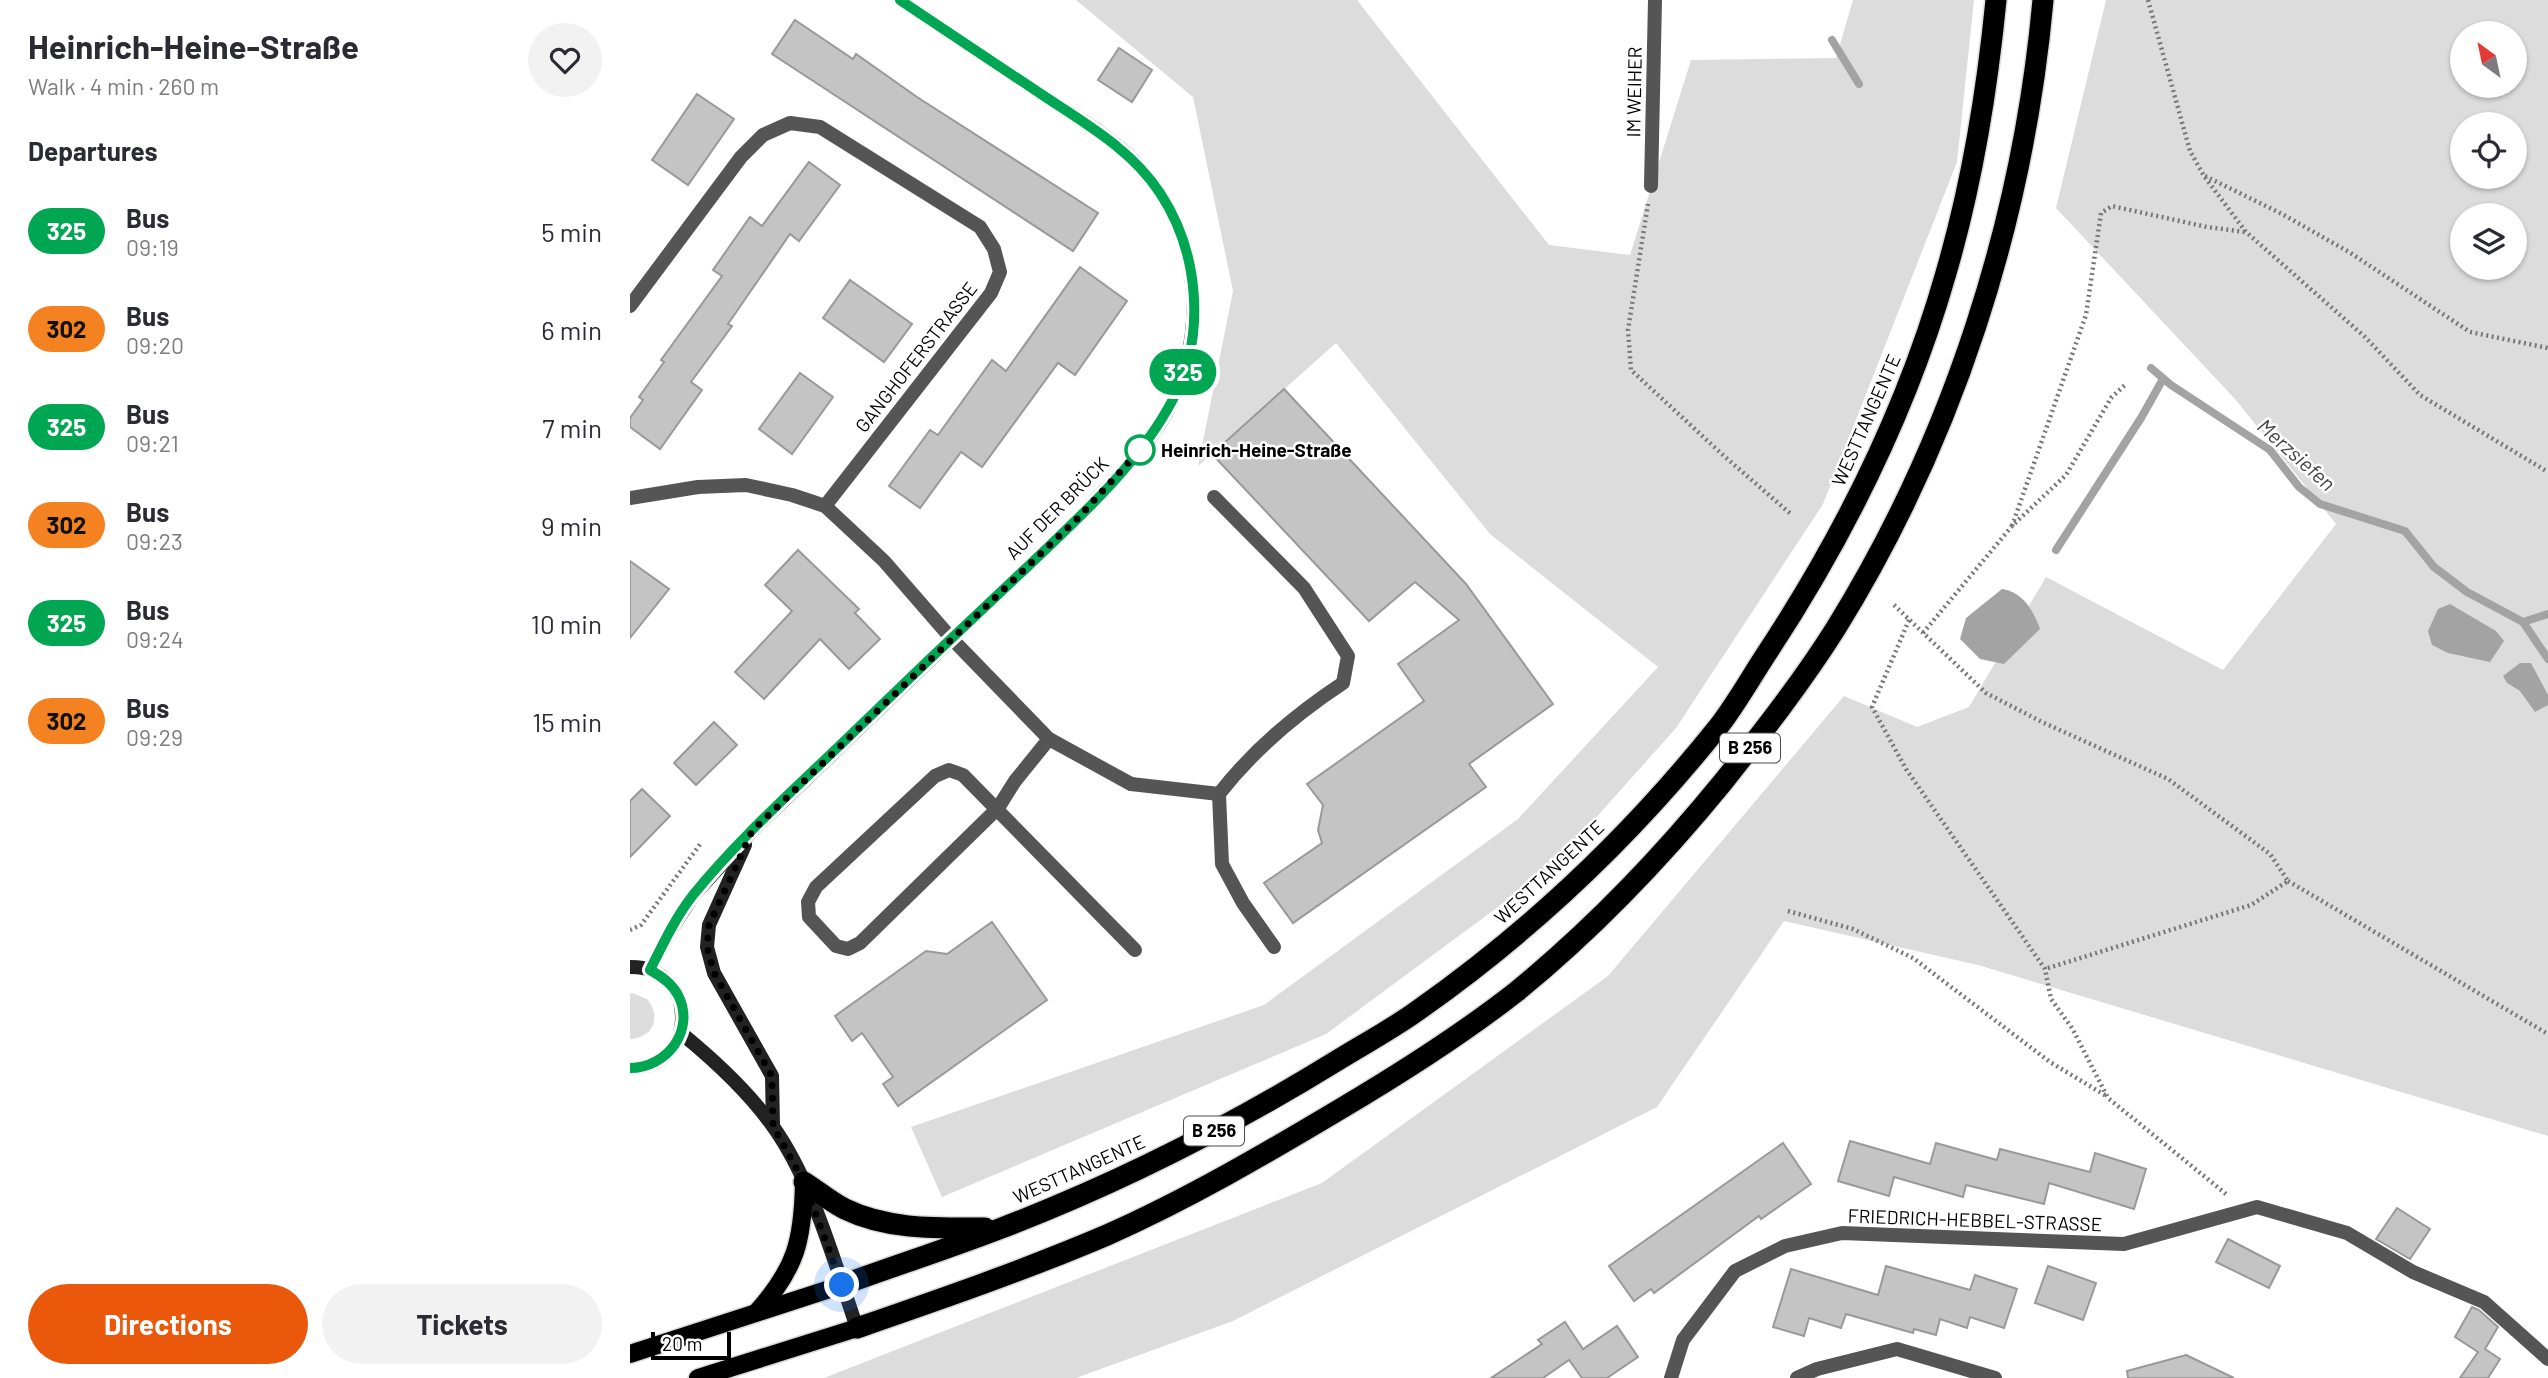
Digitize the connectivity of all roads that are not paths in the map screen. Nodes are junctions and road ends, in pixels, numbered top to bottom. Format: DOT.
graph roads {
  1 [pos="900,0"];
  2 [pos="1655,0"];
  3 [pos="1996,0"];
  4 [pos="2043,0"];
  5 [pos="1651,186"];
  6 [pos="630,306"];
  7 [pos="1214,497"];
  8 [pos="630,498"];
  9 [pos="825,506"];
  10 [pos="951,638"];
  11 [pos="1049,739"];
  12 [pos="1219,794"];
  13 [pos="998,808"];
  14 [pos="752,831"];
  15 [pos="1274,947"];
  16 [pos="1135,950"];
  17 [pos="630,967"];
  18 [pos="650,970"];
  19 [pos="681,1033"];
  20 [pos="630,1068"];
  21 [pos="773,1126"];
  22 [pos="804,1182"];
  23 [pos="1001,1228"];
  24 [pos="842,1285"];
  25 [pos="756,1313"];
  26 [pos="857,1328"];
  27 [pos="630,1354"];
  28 [pos="2548,1359"];
  29 [pos="698,1378"];
  30 [pos="1671,1378"];
  31 [pos="1797,1378"];
  32 [pos="1995,1378"];
  1 -- 10 [label="main road, AUF DER BRÜCK"];
  2 -- 5 [label="street, IM WEIHER"];
  3 -- 23 [label="highway, WESTTANGENTE / B 256"];
  4 -- 26 [label="highway, B 256"];
  6 -- 9 [label="street, GANGHOFERSTRASSE"];
  7 -- 12 [label="street"];
  8 -- 9 [label="street"];
  9 -- 10 [label="street"];
  10 -- 11 [label="street"];
  10 -- 14 [label="main road, AUF DER BRÜCK"];
  11 -- 12 [label="street"];
  11 -- 13 [label="street"];
  12 -- 15 [label="street"];
  13 -- 13 [label="street"];
  13 -- 16 [label="street"];
  14 -- 18 [label="main road, AUF DER BRÜCK"];
  14 -- 21 [label="main road, B 256"];
  17 -- 18 [label="main road"];
  18 -- 19 [label="main road"];
  19 -- 20 [label="main road"];
  19 -- 21 [label="main road, B 256"];
  21 -- 22 [label="main road, B 256"];
  22 -- 23 [label="highway, B 256"];
  22 -- 24 [label="main road, B 256"];
  22 -- 25 [label="main road, B 256"];
  23 -- 24 [label="highway, WESTTANGENTE / B 256"];
  24 -- 25 [label="main road, WESTTANGENTE / B 256"];
  24 -- 26 [label="main road, B 256"];
  25 -- 27 [label="main road, WESTTANGENTE / B 256"];
  26 -- 29 [label="main road"];
  28 -- 30 [label="street, FRIEDRICH-HEBBEL-STRASSE"];
  31 -- 32 [label="street"];
}
